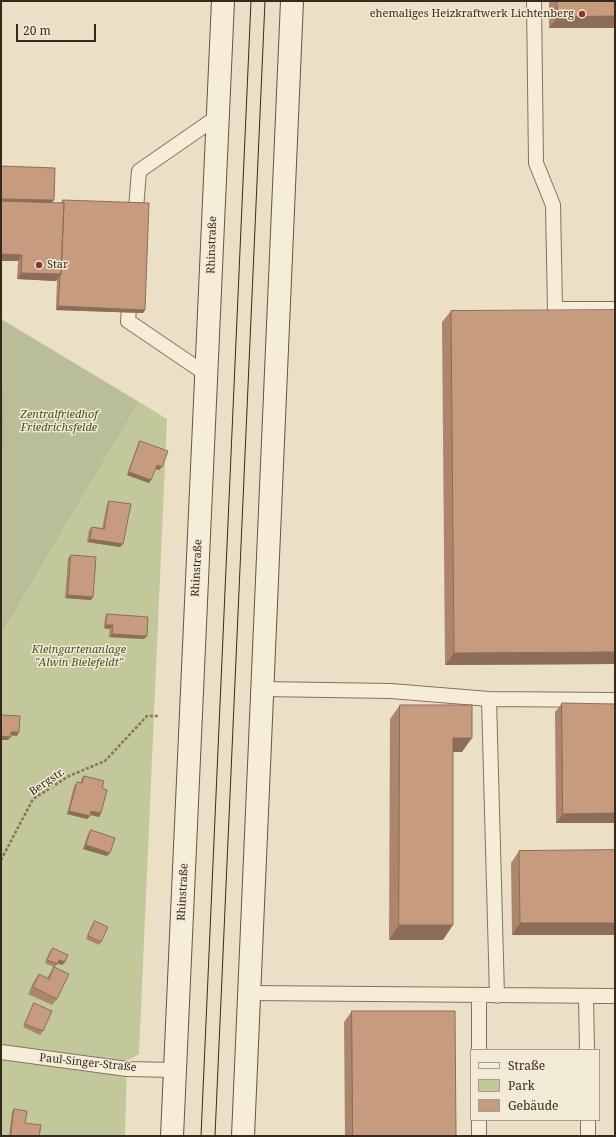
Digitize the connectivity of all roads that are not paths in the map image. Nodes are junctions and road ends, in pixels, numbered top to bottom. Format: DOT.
graph roads {
  1 [pos="223,1"];
  2 [pos="292,1"];
  3 [pos="534,1"];
  4 [pos="217,117"];
  5 [pos="134,234"];
  6 [pos="131,282"];
  7 [pos="615,309"];
  8 [pos="206,374"];
  9 [pos="262,689"];
  10 [pos="489,699"];
  11 [pos="615,700"];
  12 [pos="249,993"];
  13 [pos="480,996"];
  14 [pos="497,996"];
  15 [pos="586,996"];
  16 [pos="615,996"];
  17 [pos="479,1049"];
  18 [pos="587,1049"];
  19 [pos="1,1052"];
  20 [pos="175,1070"];
  21 [pos="479,1121"];
  22 [pos="588,1121"];
  23 [pos="172,1136"];
  24 [pos="243,1136"];
  25 [pos="479,1136"];
  26 [pos="588,1136"];
  1 -- 4 [label="main road, Rhinstraße"];
  2 -- 9 [label="main road"];
  3 -- 7 [label="lane"];
  4 -- 5 [label="lane"];
  4 -- 8 [label="main road, Rhinstraße"];
  6 -- 8 [label="lane"];
  8 -- 20 [label="main road, Rhinstraße"];
  9 -- 10 [label="lane"];
  9 -- 12 [label="main road"];
  10 -- 11 [label="lane"];
  10 -- 14 [label="lane"];
  12 -- 13 [label="lane"];
  12 -- 24 [label="main road"];
  13 -- 14 [label="lane"];
  13 -- 17 [label="lane"];
  14 -- 15 [label="lane"];
  15 -- 16 [label="lane"];
  15 -- 18 [label="lane"];
  19 -- 20 [label="lane, Paul-Singer-Straße"];
  20 -- 23 [label="main road, Rhinstraße"];
  21 -- 25 [label="lane"];
  22 -- 26 [label="lane"];
}
